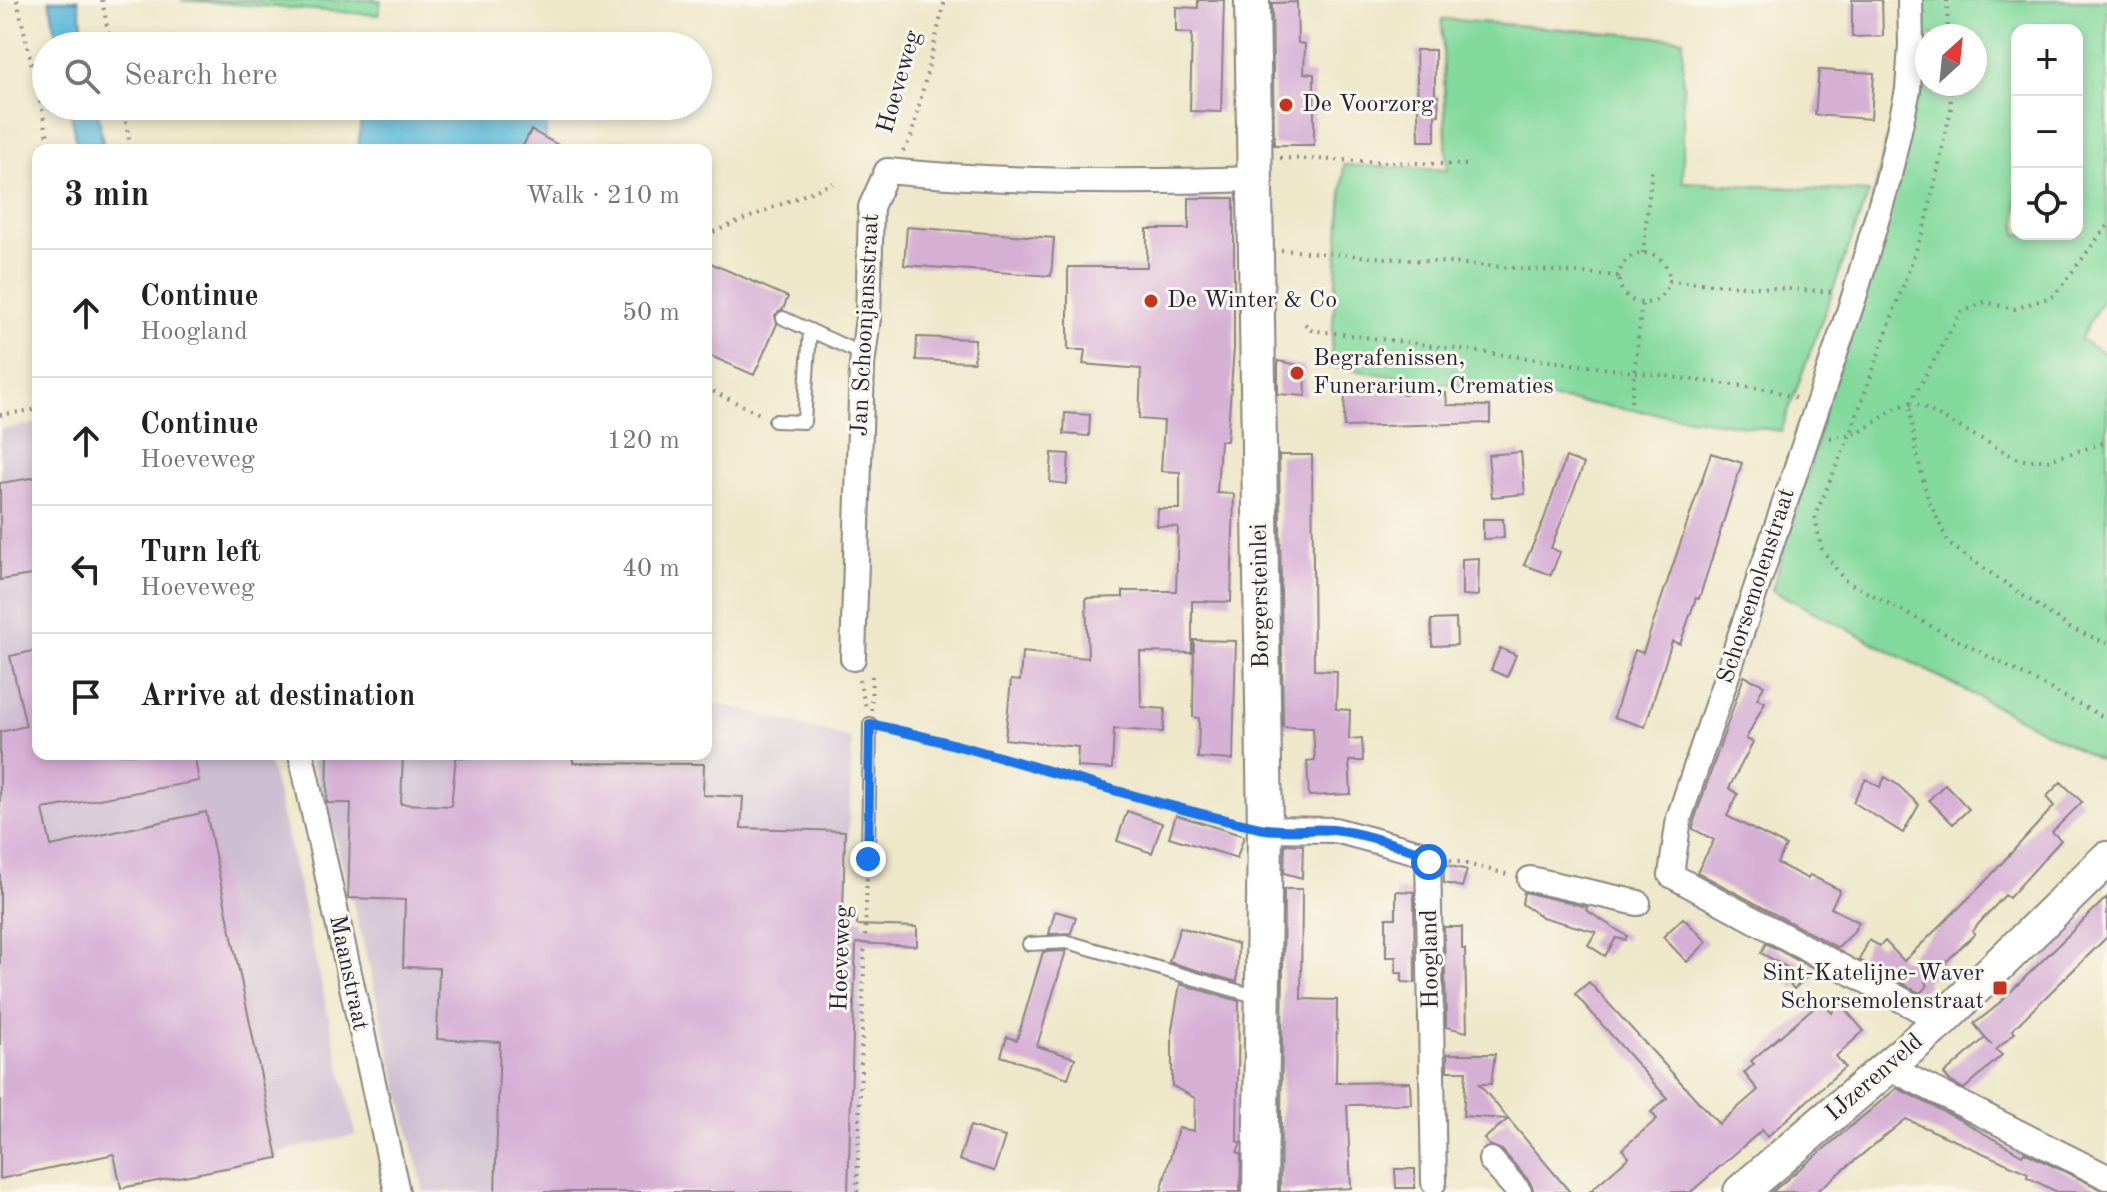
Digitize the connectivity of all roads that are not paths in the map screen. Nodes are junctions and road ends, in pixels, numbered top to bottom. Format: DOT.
graph roads {
  1 [pos="1252,0"];
  2 [pos="1910,0"];
  3 [pos="1254,168"];
  4 [pos="783,318"];
  5 [pos="810,330"];
  6 [pos="864,355"];
  7 [pos="775,421"];
  8 [pos="853,658"];
  9 [pos="870,724"];
  10 [pos="302,760"];
  11 [pos="1265,829"];
  12 [pos="868,859"];
  13 [pos="2107,859"];
  14 [pos="1530,879"];
  15 [pos="1638,903"];
  16 [pos="1029,944"];
  17 [pos="1261,998"];
  18 [pos="1941,1021"];
  19 [pos="1888,1067"];
  20 [pos="1491,1160"];
  21 [pos="2107,1177"];
  22 [pos="1434,1182"];
  23 [pos="397,1192"];
  24 [pos="1260,1192"];
  25 [pos="1519,1192"];
  26 [pos="1741,1192"];
  1 -- 3 [label="street, Borgersteinlei"];
  2 -- 18 [label="street, Schorsemolenstraat"];
  3 -- 6 [label="street, Jan Schoonjansstraat"];
  3 -- 11 [label="street, Borgersteinlei"];
  4 -- 5 [label="lane"];
  5 -- 6 [label="lane"];
  5 -- 7 [label="lane"];
  6 -- 8 [label="street, Jan Schoonjansstraat"];
  9 -- 12 [label="lane"];
  10 -- 23 [label="street, Maanstraat"];
  11 -- 17 [label="street, Borgersteinlei"];
  11 -- 22 [label="street, Hoogland"];
  13 -- 18 [label="street, IJzerenveld"];
  14 -- 15 [label="street"];
  16 -- 17 [label="lane"];
  17 -- 24 [label="street, Borgersteinlei"];
  18 -- 19 [label="street, IJzerenveld"];
  19 -- 21 [label="street"];
  19 -- 26 [label="street, IJzerenveld"];
  20 -- 25 [label="street"];
}
